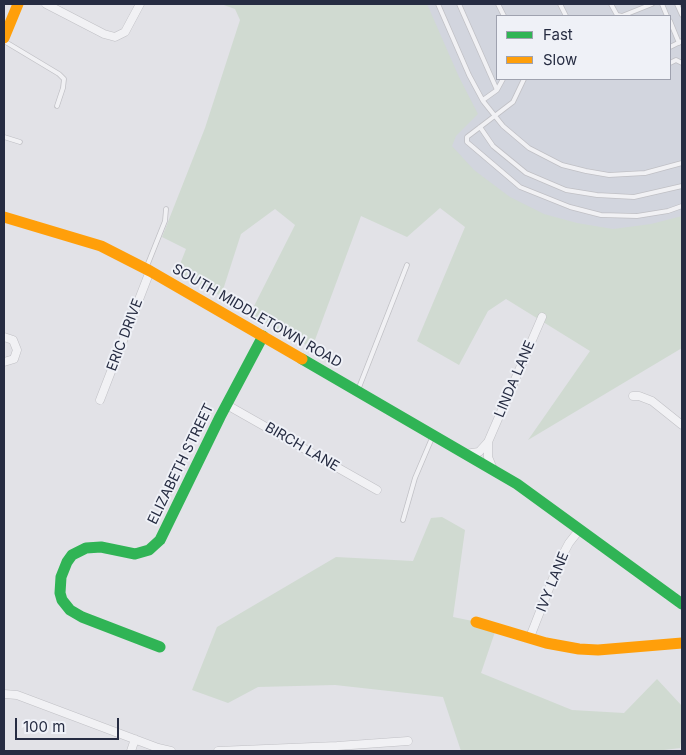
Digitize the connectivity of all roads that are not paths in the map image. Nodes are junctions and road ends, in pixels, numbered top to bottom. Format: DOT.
graph roads {
  1 [pos="18,4"];
  2 [pos="46,4"];
  3 [pos="140,4"];
  4 [pos="438,4"];
  5 [pos="459,4"];
  6 [pos="611,4"];
  7 [pos="652,4"];
  8 [pos="677,4"];
  9 [pos="620,15"];
  10 [pos="624,15"];
  11 [pos="682,15"];
  12 [pos="8,18"];
  13 [pos="671,23"];
  14 [pos="4,39"];
  15 [pos="681,42"];
  16 [pos="502,80"];
  17 [pos="524,80"];
  18 [pos="497,90"];
  19 [pos="483,100"];
  20 [pos="57,106"];
  21 [pos="494,116"];
  22 [pos="480,127"];
  23 [pos="4,138"];
  24 [pos="20,142"];
  25 [pos="682,162"];
  26 [pos="682,186"];
  27 [pos="682,206"];
  28 [pos="166,209"];
  29 [pos="4,217"];
  30 [pos="407,265"];
  31 [pos="148,270"];
  32 [pos="542,317"];
  33 [pos="263,336"];
  34 [pos="4,337"];
  35 [pos="4,362"];
  36 [pos="358,392"];
  37 [pos="633,396"];
  38 [pos="100,400"];
  39 [pos="227,404"];
  40 [pos="682,425"];
  41 [pos="433,436"];
  42 [pos="488,442"];
  43 [pos="465,454"];
  44 [pos="489,468"];
  45 [pos="377,490"];
  46 [pos="403,520"];
  47 [pos="580,529"];
  48 [pos="682,604"];
  49 [pos="476,622"];
  50 [pos="530,637"];
  51 [pos="682,643"];
  52 [pos="160,647"];
  53 [pos="4,694"];
  54 [pos="135,739"];
  55 [pos="408,741"];
  56 [pos="131,751"];
  57 [pos="171,751"];
  58 [pos="218,751"];
  1 -- 12 [label="street"];
  2 -- 3 [label="street"];
  4 -- 19 [label="lane"];
  5 -- 18 [label="lane"];
  6 -- 9 [label="lane"];
  7 -- 10 [label="lane"];
  8 -- 11 [label="lane"];
  12 -- 14 [label="street"];
  13 -- 15 [label="lane"];
  14 -- 20 [label="lane"];
  16 -- 18 [label="lane"];
  17 -- 21 [label="lane"];
  18 -- 19 [label="lane"];
  19 -- 21 [label="lane"];
  21 -- 22 [label="lane"];
  21 -- 25 [label="lane"];
  22 -- 26 [label="lane"];
  22 -- 27 [label="lane"];
  23 -- 24 [label="lane"];
  28 -- 31 [label="lane"];
  29 -- 31 [label="street, SOUTH MIDDLETOWN ROAD"];
  30 -- 36 [label="lane"];
  31 -- 33 [label="street, SOUTH MIDDLETOWN ROAD"];
  31 -- 38 [label="street, ERIC DRIVE"];
  32 -- 42 [label="street, LINDA LANE"];
  33 -- 36 [label="street, SOUTH MIDDLETOWN ROAD"];
  33 -- 39 [label="street, ELIZABETH STREET"];
  34 -- 35 [label="street"];
  36 -- 41 [label="street, SOUTH MIDDLETOWN ROAD"];
  37 -- 40 [label="street"];
  39 -- 45 [label="street, BIRCH LANE"];
  39 -- 52 [label="street, ELIZABETH STREET"];
  41 -- 43 [label="street, SOUTH MIDDLETOWN ROAD"];
  41 -- 46 [label="lane"];
  42 -- 43 [label="street"];
  42 -- 44 [label="street"];
  43 -- 44 [label="street, SOUTH MIDDLETOWN ROAD"];
  44 -- 47 [label="street, SOUTH MIDDLETOWN ROAD"];
  47 -- 48 [label="street, SOUTH MIDDLETOWN ROAD"];
  47 -- 50 [label="street, IVY LANE"];
  49 -- 50 [label="street"];
  50 -- 51 [label="street"];
  53 -- 54 [label="street"];
  54 -- 56 [label="street"];
  54 -- 57 [label="street"];
  55 -- 58 [label="street"];
}
